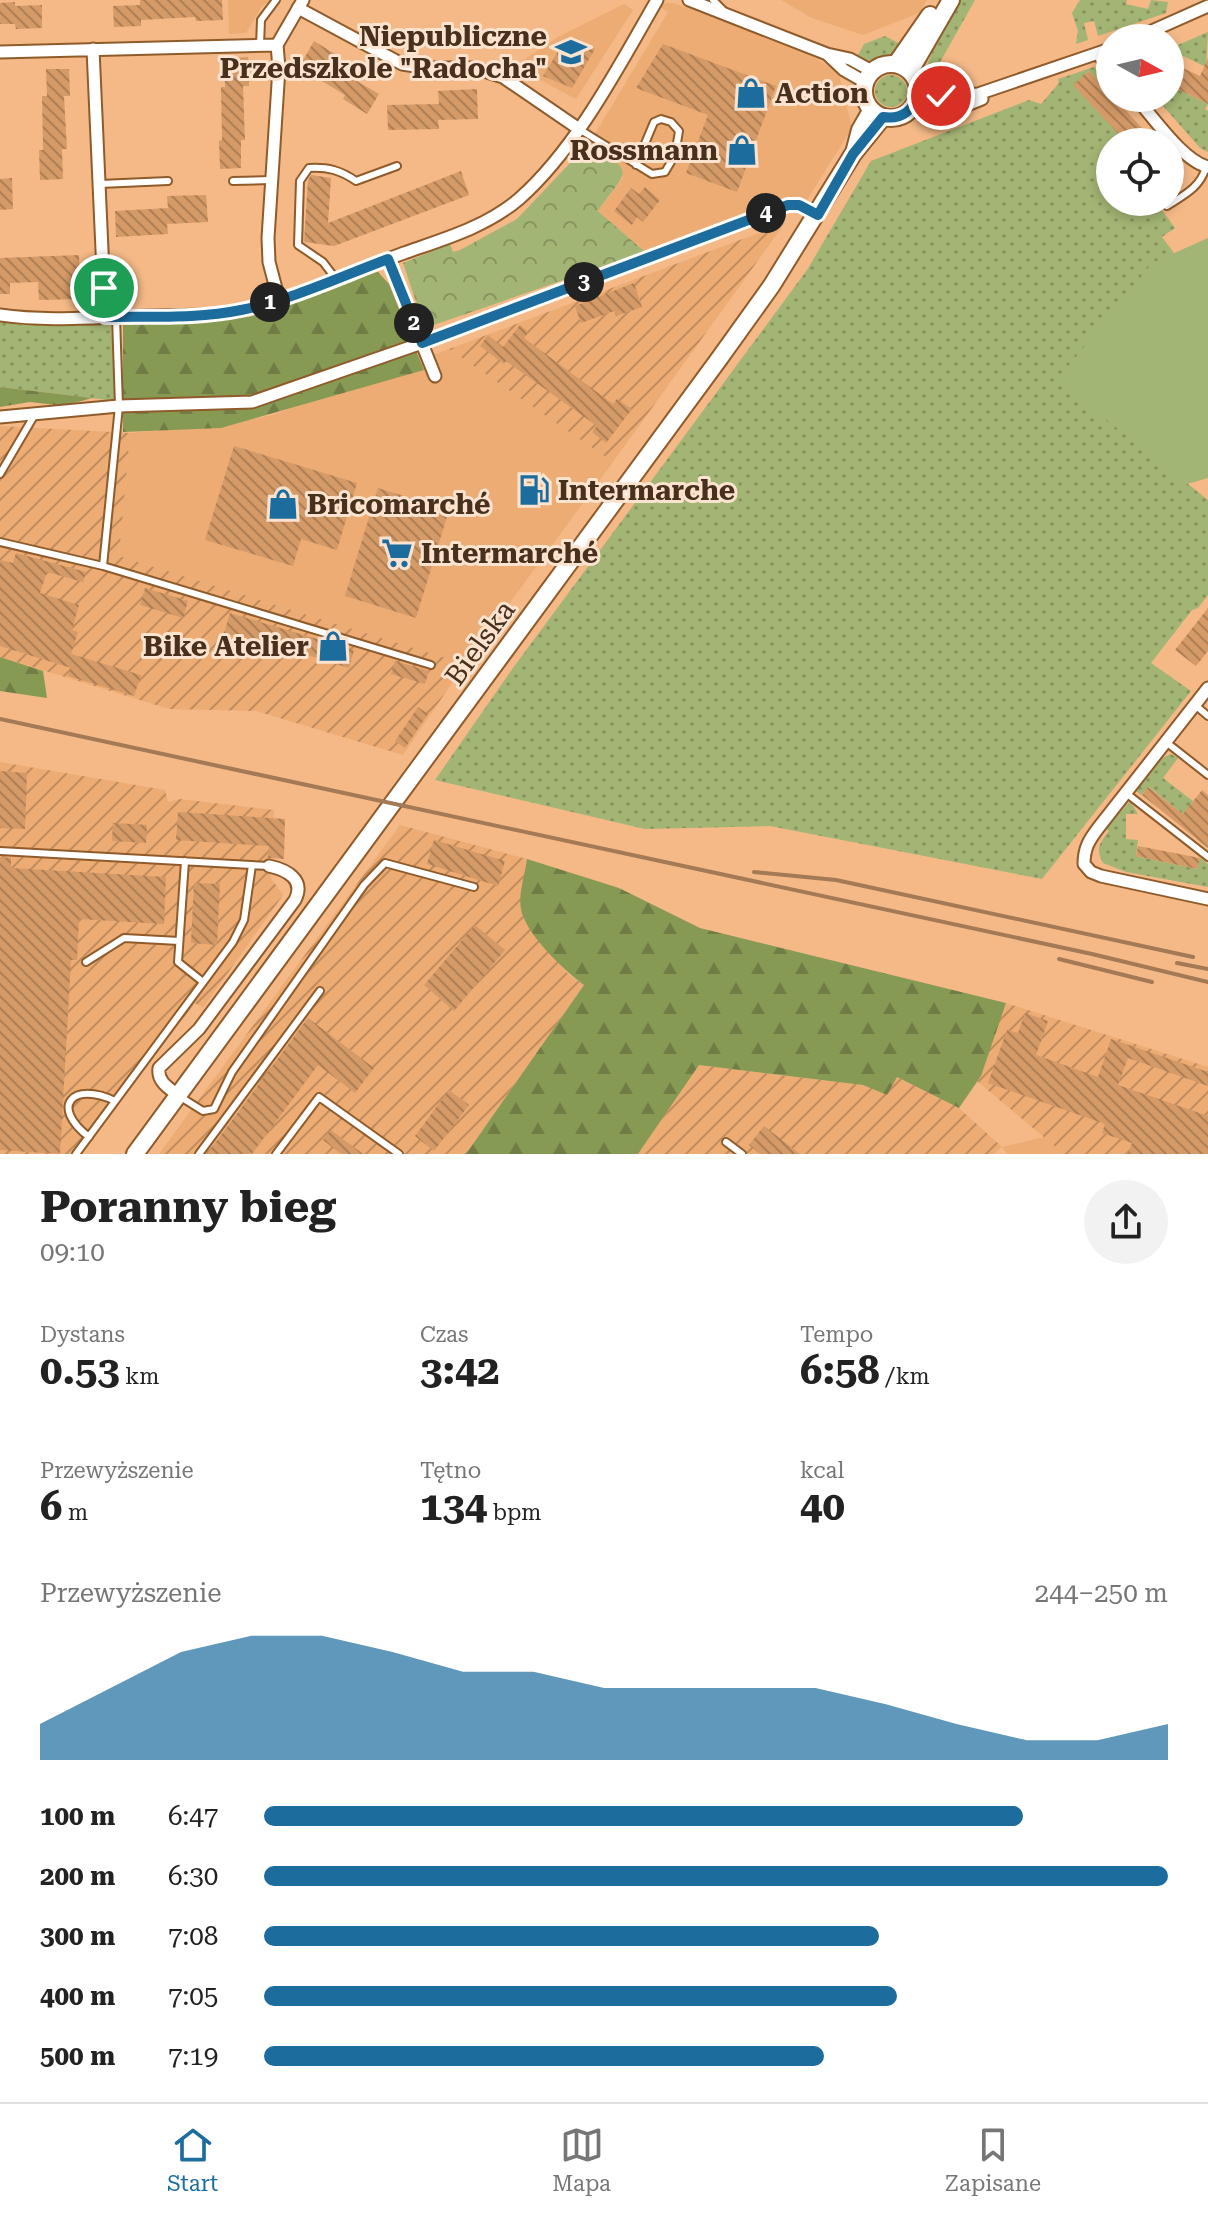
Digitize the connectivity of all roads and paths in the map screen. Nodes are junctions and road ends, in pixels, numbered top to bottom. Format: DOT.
graph roads {
  1 [pos="276,0"];
  2 [pos="657,0"];
  3 [pos="689,0"];
  4 [pos="713,0"];
  5 [pos="939,0"];
  6 [pos="951,0"];
  7 [pos="300,4"];
  8 [pos="1208,6"];
  9 [pos="729,17"];
  10 [pos="1168,24"];
  11 [pos="260,45"];
  12 [pos="277,45"];
  13 [pos="93,49"];
  14 [pos="0,52"];
  15 [pos="1096,55"];
  16 [pos="903,67"];
  17 [pos="868,76"];
  18 [pos="920,98"];
  19 [pos="982,99"];
  20 [pos="1148,112"];
  21 [pos="877,114"];
  22 [pos="579,129"];
  23 [pos="636,165"];
  24 [pos="397,166"];
  25 [pos="1207,167"];
  26 [pos="271,180"];
  27 [pos="168,181"];
  28 [pos="233,181"];
  29 [pos="100,184"];
  30 [pos="1184,195"];
  31 [pos="818,215"];
  32 [pos="388,259"];
  33 [pos="336,279"];
  34 [pos="279,300"];
  35 [pos="0,315"];
  36 [pos="111,317"];
  37 [pos="422,343"];
  38 [pos="435,376"];
  39 [pos="119,406"];
  40 [pos="34,416"];
  41 [pos="0,417"];
  42 [pos="0,474"];
  43 [pos="0,542"];
  44 [pos="103,566"];
  45 [pos="431,665"];
  46 [pos="1208,688"];
  47 [pos="1195,705"];
  48 [pos="1208,716"];
  49 [pos="1166,742"];
  50 [pos="1208,775"];
  51 [pos="1126,793"];
  52 [pos="0,851"];
  53 [pos="1208,857"];
  54 [pos="185,861"];
  55 [pos="252,865"];
  56 [pos="269,866"];
  57 [pos="474,887"];
  58 [pos="1208,899"];
  59 [pos="179,941"];
  60 [pos="86,962"];
  61 [pos="203,982"];
  62 [pos="320,991"];
  63 [pos="179,1096"];
  64 [pos="115,1101"];
  65 [pos="89,1137"];
  66 [pos="726,1142"];
  67 [pos="389,1151"];
  68 [pos="76,1154"];
  69 [pos="135,1154"];
  70 [pos="199,1154"];
  71 [pos="276,1154"];
  72 [pos="399,1154"];
  73 [pos="742,1154"];
  1 -- 11 [label="lane"];
  2 -- 22 [label="street"];
  3 -- 9 [label="street"];
  4 -- 9 [label="lane"];
  5 -- 16 [label="main road"];
  6 -- 16 [label="main road"];
  7 -- 12 [label="street"];
  7 -- 22 [label="street"];
  8 -- 10 [label="street"];
  9 -- 17 [label="street"];
  11 -- 12 [label="street"];
  11 -- 13 [label="street"];
  12 -- 26 [label="street"];
  13 -- 14 [label="street"];
  13 -- 29 [label="street"];
  15 -- 18 [label="street"];
  16 -- 17 [label="main road"];
  16 -- 18 [label="main road"];
  17 -- 21 [label="main road"];
  18 -- 19 [label="street"];
  18 -- 21 [label="main road"];
  20 -- 25 [label="street"];
  21 -- 31 [label="main road, Bielska"];
  22 -- 23 [label="lane"];
  22 -- 32 [label="street"];
  23 -- 23 [label="lane"];
  24 -- 33 [label="lane"];
  25 -- 30 [label="lane"];
  26 -- 28 [label="lane"];
  26 -- 34 [label="street"];
  27 -- 29 [label="lane"];
  29 -- 36 [label="street"];
  31 -- 37 [label="street"];
  31 -- 63 [label="main road, Bielska"];
  32 -- 33 [label="street"];
  32 -- 37 [label="street"];
  33 -- 34 [label="street"];
  34 -- 36 [label="street"];
  35 -- 36 [label="street"];
  36 -- 39 [label="lane"];
  37 -- 38 [label="street"];
  37 -- 39 [label="street"];
  39 -- 40 [label="street"];
  39 -- 44 [label="lane"];
  40 -- 41 [label="street"];
  40 -- 42 [label="lane"];
  43 -- 44 [label="lane"];
  44 -- 45 [label="lane"];
  46 -- 47 [label="street"];
  47 -- 48 [label="lane"];
  47 -- 49 [label="street"];
  49 -- 50 [label="lane"];
  49 -- 51 [label="street"];
  51 -- 53 [label="lane"];
  51 -- 58 [label="street"];
  52 -- 54 [label="lane"];
  54 -- 55 [label="lane"];
  54 -- 59 [label="lane"];
  55 -- 56 [label="lane"];
  55 -- 61 [label="lane"];
  56 -- 63 [label="street"];
  57 -- 63 [label="lane"];
  59 -- 60 [label="lane"];
  59 -- 61 [label="lane"];
  61 -- 64 [label="lane"];
  62 -- 70 [label="lane"];
  63 -- 69 [label="main road, Bielska"];
  64 -- 65 [label="lane"];
  64 -- 65 [label="lane"];
  65 -- 68 [label="lane"];
  66 -- 73 [label="lane"];
  67 -- 71 [label="lane"];
  67 -- 72 [label="lane"];
}
